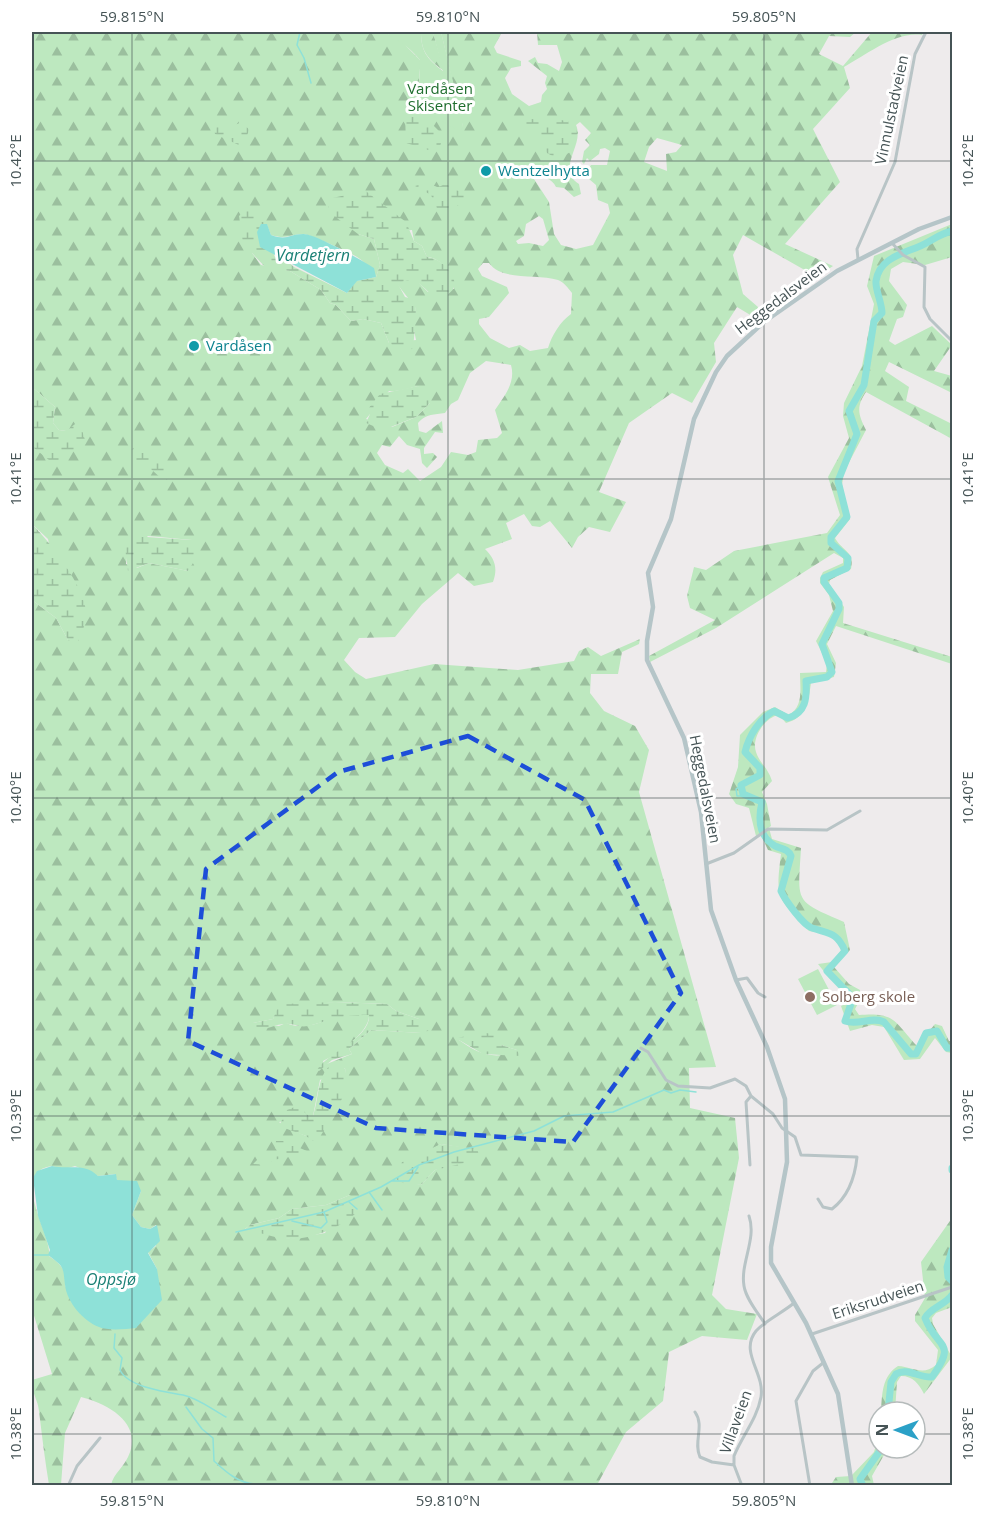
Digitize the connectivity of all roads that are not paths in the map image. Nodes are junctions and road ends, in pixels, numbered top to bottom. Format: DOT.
graph roads {
  1 [pos="926,32"];
  2 [pos="952,217"];
  3 [pos="892,243"];
  4 [pos="858,259"];
  5 [pos="952,341"];
  6 [pos="860,811"];
  7 [pos="706,864"];
  8 [pos="736,980"];
  9 [pos="765,997"];
  10 [pos="641,1048"];
  11 [pos="751,1095"];
  12 [pos="788,1131"];
  13 [pos="750,1165"];
  14 [pos="818,1199"];
  15 [pos="749,1216"];
  16 [pos="952,1287"];
  17 [pos="794,1303"];
  18 [pos="765,1323"];
  19 [pos="811,1334"];
  20 [pos="824,1363"];
  21 [pos="695,1412"];
  22 [pos="100,1438"];
  23 [pos="734,1465"];
  24 [pos="68,1485"];
  25 [pos="635,1485"];
  26 [pos="651,1485"];
  27 [pos="742,1485"];
  28 [pos="750,1485"];
  29 [pos="764,1485"];
  30 [pos="810,1485"];
  31 [pos="852,1485"];
  1 -- 4 [label="street, Vinnulstadveien"];
  2 -- 3 [label="main road, Heggedalsveien"];
  3 -- 4 [label="main road, Heggedalsveien"];
  3 -- 5 [label="street"];
  4 -- 7 [label="main road, Heggedalsveien"];
  6 -- 7 [label="street"];
  7 -- 8 [label="main road, Heggedalsveien"];
  8 -- 9 [label="street"];
  8 -- 12 [label="main road, Heggedalsveien"];
  10 -- 11 [label="street"];
  11 -- 12 [label="street"];
  11 -- 13 [label="street"];
  12 -- 14 [label="street"];
  12 -- 17 [label="main road, Heggedalsveien"];
  15 -- 18 [label="street"];
  16 -- 19 [label="street, Eriksrudveien"];
  17 -- 18 [label="street, Villaveien"];
  17 -- 19 [label="main road, Heggedalsveien"];
  18 -- 23 [label="street, Villaveien"];
  19 -- 20 [label="main road, Heggedalsveien"];
  20 -- 30 [label="street"];
  20 -- 31 [label="main road, Heggedalsveien"];
  21 -- 23 [label="street, Villaveien"];
  22 -- 24 [label="street"];
  23 -- 27 [label="street, Villaveien"];
  25 -- 26 [label="street"];
  28 -- 29 [label="street"];
}
